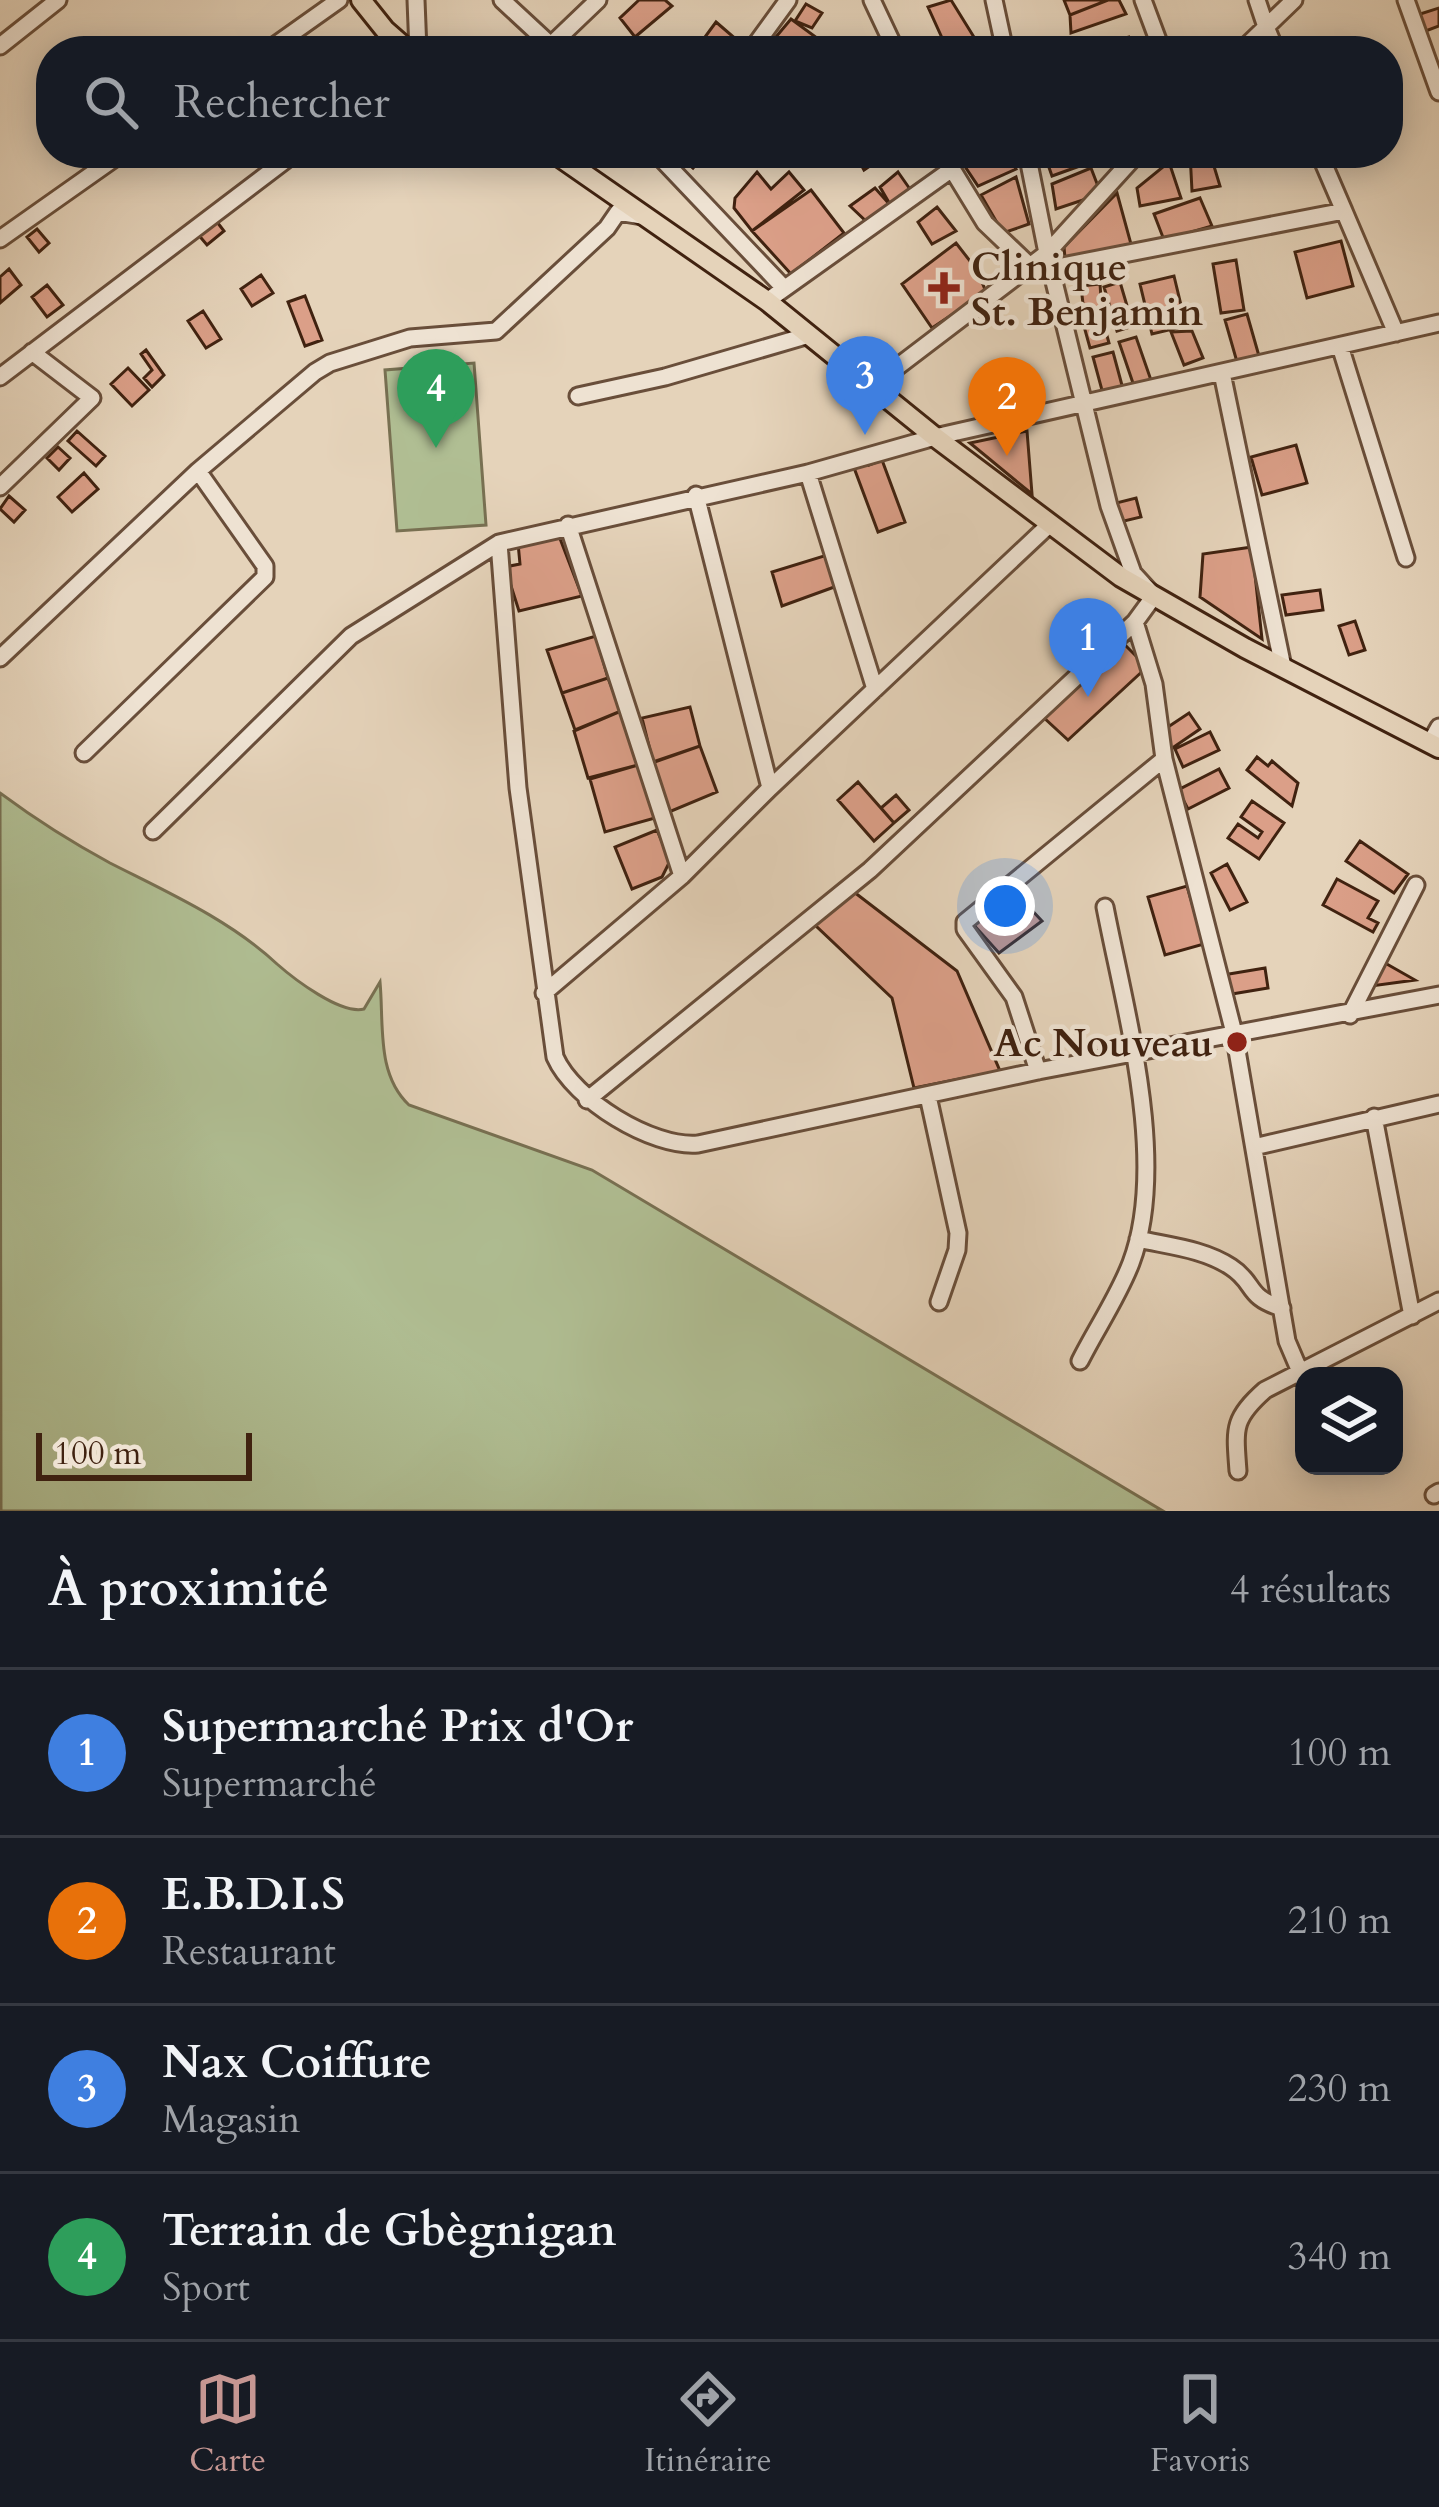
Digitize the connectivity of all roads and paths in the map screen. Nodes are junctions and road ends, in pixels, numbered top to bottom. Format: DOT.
graph roads {
  1 [pos="58,0"];
  2 [pos="338,0"];
  3 [pos="361,0"];
  4 [pos="416,0"];
  5 [pos="502,0"];
  6 [pos="598,0"];
  7 [pos="788,0"];
  8 [pos="872,0"];
  9 [pos="994,0"];
  10 [pos="1143,0"];
  11 [pos="1257,0"];
  12 [pos="1294,0"];
  13 [pos="1406,0"];
  14 [pos="1266,27"];
  15 [pos="287,36"];
  16 [pos="395,36"];
  17 [pos="417,36"];
  18 [pos="541,36"];
  19 [pos="565,36"];
  20 [pos="763,36"];
  21 [pos="889,36"];
  22 [pos="1002,36"];
  23 [pos="1156,36"];
  24 [pos="1256,36"];
  25 [pos="1270,36"];
  26 [pos="0,46"];
  27 [pos="1439,92"];
  28 [pos="101,168"];
  29 [pos="275,168"];
  30 [pos="575,168"];
  31 [pos="677,168"];
  32 [pos="939,168"];
  33 [pos="952,168"];
  34 [pos="1030,168"];
  35 [pos="1126,168"];
  36 [pos="1325,168"];
  37 [pos="1344,211"];
  38 [pos="642,216"];
  39 [pos="0,239"];
  40 [pos="1049,261"];
  41 [pos="1030,266"];
  42 [pos="784,288"];
  43 [pos="767,302"];
  44 [pos="1439,323"];
  45 [pos="1396,333"];
  46 [pos="809,335"];
  47 [pos="1340,346"];
  48 [pos="32,352"];
  49 [pos="1222,373"];
  50 [pos="0,377"];
  51 [pos="872,387"];
  52 [pos="578,396"];
  53 [pos="1088,404"];
  54 [pos="935,437"];
  55 [pos="198,472"];
  56 [pos="808,472"];
  57 [pos="0,487"];
  58 [pos="696,496"];
  59 [pos="1050,524"];
  60 [pos="568,525"];
  61 [pos="499,543"];
  62 [pos="1406,558"];
  63 [pos="1154,596"];
  64 [pos="1135,622"];
  65 [pos="0,658"];
  66 [pos="1283,667"];
  67 [pos="874,689"];
  68 [pos="1436,739"];
  69 [pos="84,753"];
  70 [pos="1165,758"];
  71 [pos="770,788"];
  72 [pos="154,831"];
  73 [pos="682,876"];
  74 [pos="1416,885"];
  75 [pos="1105,907"];
  76 [pos="544,992"];
  77 [pos="1439,995"];
  78 [pos="1350,1015"];
  79 [pos="1234,1033"];
  80 [pos="1134,1055"];
  81 [pos="1038,1071"];
  82 [pos="928,1096"];
  83 [pos="587,1100"];
  84 [pos="1439,1104"];
  85 [pos="1374,1117"];
  86 [pos="1254,1147"];
  87 [pos="1138,1239"];
  88 [pos="1439,1301"];
  89 [pos="939,1302"];
  90 [pos="1282,1308"];
  91 [pos="1412,1316"];
  92 [pos="1080,1361"];
  93 [pos="1298,1367"];
  94 [pos="1318,1367"];
  95 [pos="1295,1378"];
  96 [pos="1238,1471"];
  1 -- 26 [label="street"];
  2 -- 15 [label="street"];
  3 -- 16 [label="main road"];
  4 -- 17 [label="street"];
  5 -- 18 [label="street"];
  6 -- 19 [label="street"];
  7 -- 20 [label="street"];
  8 -- 21 [label="street"];
  9 -- 22 [label="street"];
  10 -- 23 [label="street"];
  11 -- 14 [label="street"];
  12 -- 14 [label="street"];
  13 -- 27 [label="street"];
  14 -- 24 [label="street"];
  14 -- 25 [label="street"];
  28 -- 39 [label="street"];
  29 -- 48 [label="street"];
  30 -- 38 [label="main road"];
  31 -- 42 [label="street"];
  32 -- 42 [label="street"];
  33 -- 41 [label="street"];
  34 -- 40 [label="street"];
  35 -- 40 [label="street"];
  36 -- 37 [label="street"];
  37 -- 40 [label="street"];
  37 -- 45 [label="street"];
  38 -- 43 [label="main road"];
  38 -- 55 [label="street"];
  40 -- 41 [label="street"];
  40 -- 53 [label="street"];
  41 -- 51 [label="street"];
  42 -- 43 [label="street"];
  43 -- 46 [label="main road"];
  44 -- 45 [label="street"];
  45 -- 47 [label="street"];
  46 -- 51 [label="main road"];
  46 -- 52 [label="street"];
  47 -- 49 [label="street"];
  47 -- 62 [label="street"];
  48 -- 50 [label="street"];
  48 -- 57 [label="street"];
  49 -- 53 [label="street"];
  49 -- 66 [label="street"];
  51 -- 54 [label="main road"];
  53 -- 54 [label="street"];
  53 -- 63 [label="street"];
  54 -- 56 [label="street"];
  54 -- 59 [label="main road"];
  55 -- 65 [label="street"];
  55 -- 69 [label="street"];
  56 -- 58 [label="street"];
  56 -- 67 [label="street"];
  58 -- 60 [label="street"];
  58 -- 71 [label="street"];
  59 -- 63 [label="main road"];
  59 -- 67 [label="street"];
  60 -- 61 [label="street"];
  60 -- 73 [label="street"];
  61 -- 72 [label="street"];
  61 -- 76 [label="street"];
  63 -- 64 [label="street"];
  63 -- 66 [label="main road"];
  64 -- 70 [label="street"];
  64 -- 83 [label="street"];
  66 -- 68 [label="main road"];
  67 -- 71 [label="street"];
  70 -- 79 [label="street"];
  70 -- 81 [label="street"];
  71 -- 73 [label="street"];
  73 -- 76 [label="street"];
  74 -- 78 [label="street"];
  75 -- 80 [label="street"];
  76 -- 83 [label="street"];
  77 -- 78 [label="street"];
  78 -- 79 [label="street"];
  79 -- 80 [label="street"];
  79 -- 86 [label="street"];
  80 -- 81 [label="street"];
  80 -- 87 [label="street"];
  81 -- 82 [label="street"];
  82 -- 83 [label="street"];
  82 -- 89 [label="street"];
  84 -- 85 [label="street"];
  85 -- 86 [label="street"];
  85 -- 91 [label="street"];
  86 -- 90 [label="street"];
  87 -- 90 [label="street"];
  87 -- 92 [label="street"];
  88 -- 91 [label="street"];
  90 -- 93 [label="street"];
  91 -- 94 [label="street"];
  95 -- 96 [label="street"];
}
